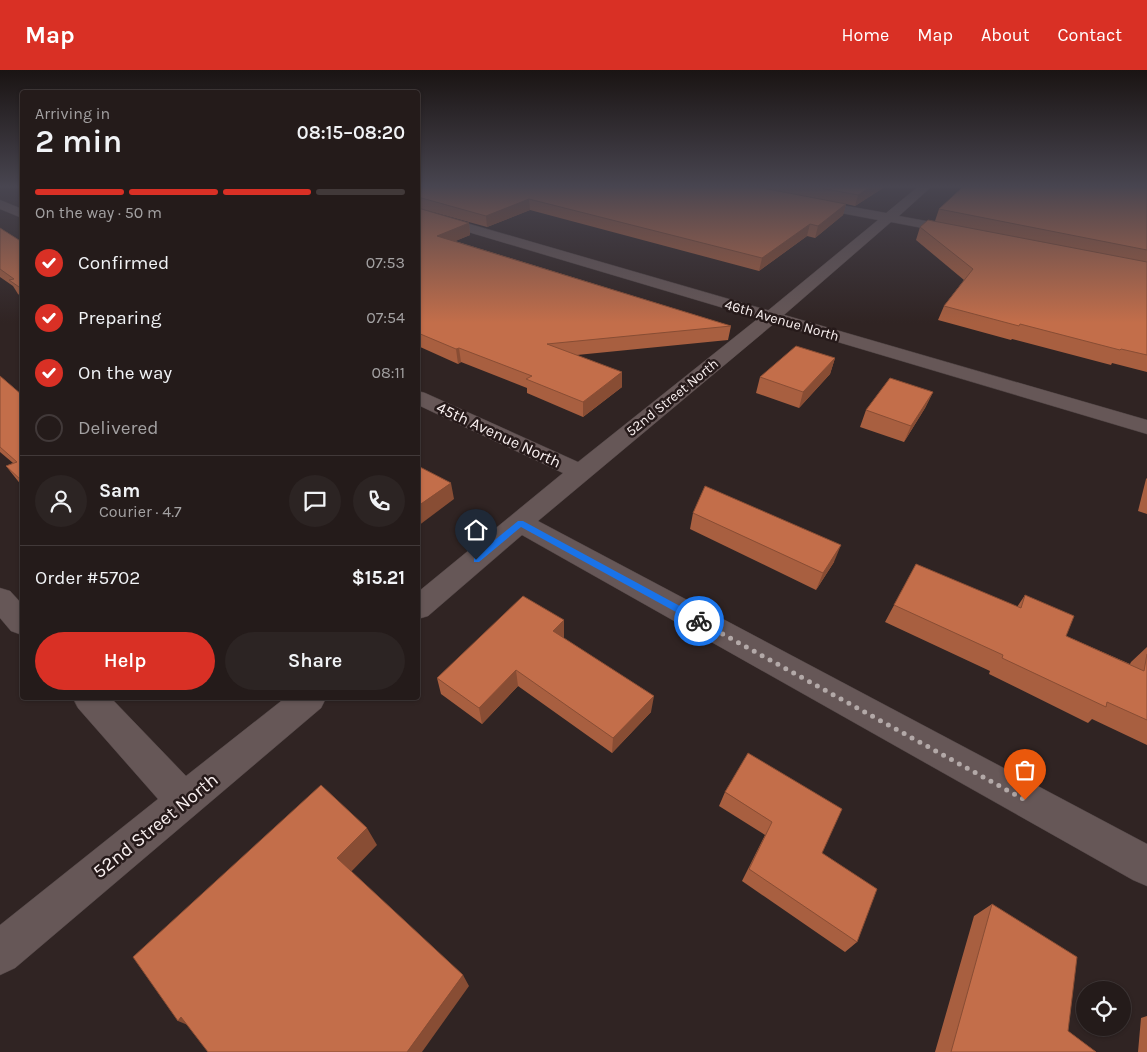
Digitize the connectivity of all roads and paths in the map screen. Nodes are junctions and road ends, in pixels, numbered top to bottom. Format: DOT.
graph roads {
  1 [pos="482,232"];
  2 [pos="872,232"];
  3 [pos="961,232"];
  4 [pos="968,233"];
  5 [pos="771,317"];
  6 [pos="420,398"];
  7 [pos="1147,427"];
  8 [pos="580,472"];
  9 [pos="521,523"];
  10 [pos="0,599"];
  11 [pos="420,606"];
  12 [pos="20,621"];
  13 [pos="92,700"];
  14 [pos="307,700"];
  15 [pos="184,801"];
  16 [pos="1147,866"];
  17 [pos="0,952"];
  1 -- 5 [label="street, 46th Avenue North"];
  2 -- 5 [label="street, 52nd Street North"];
  3 -- 4 [label="street"];
  5 -- 7 [label="street, 46th Avenue North"];
  5 -- 8 [label="street, 52nd Street North"];
  6 -- 8 [label="street, 45th Avenue North"];
  8 -- 9 [label="street, 52nd Street North"];
  9 -- 11 [label="street, 52nd Street North"];
  9 -- 16 [label="street"];
  10 -- 12 [label="street"];
  13 -- 15 [label="street"];
  14 -- 15 [label="street, 52nd Street North"];
  15 -- 17 [label="street, 52nd Street North"];
}
